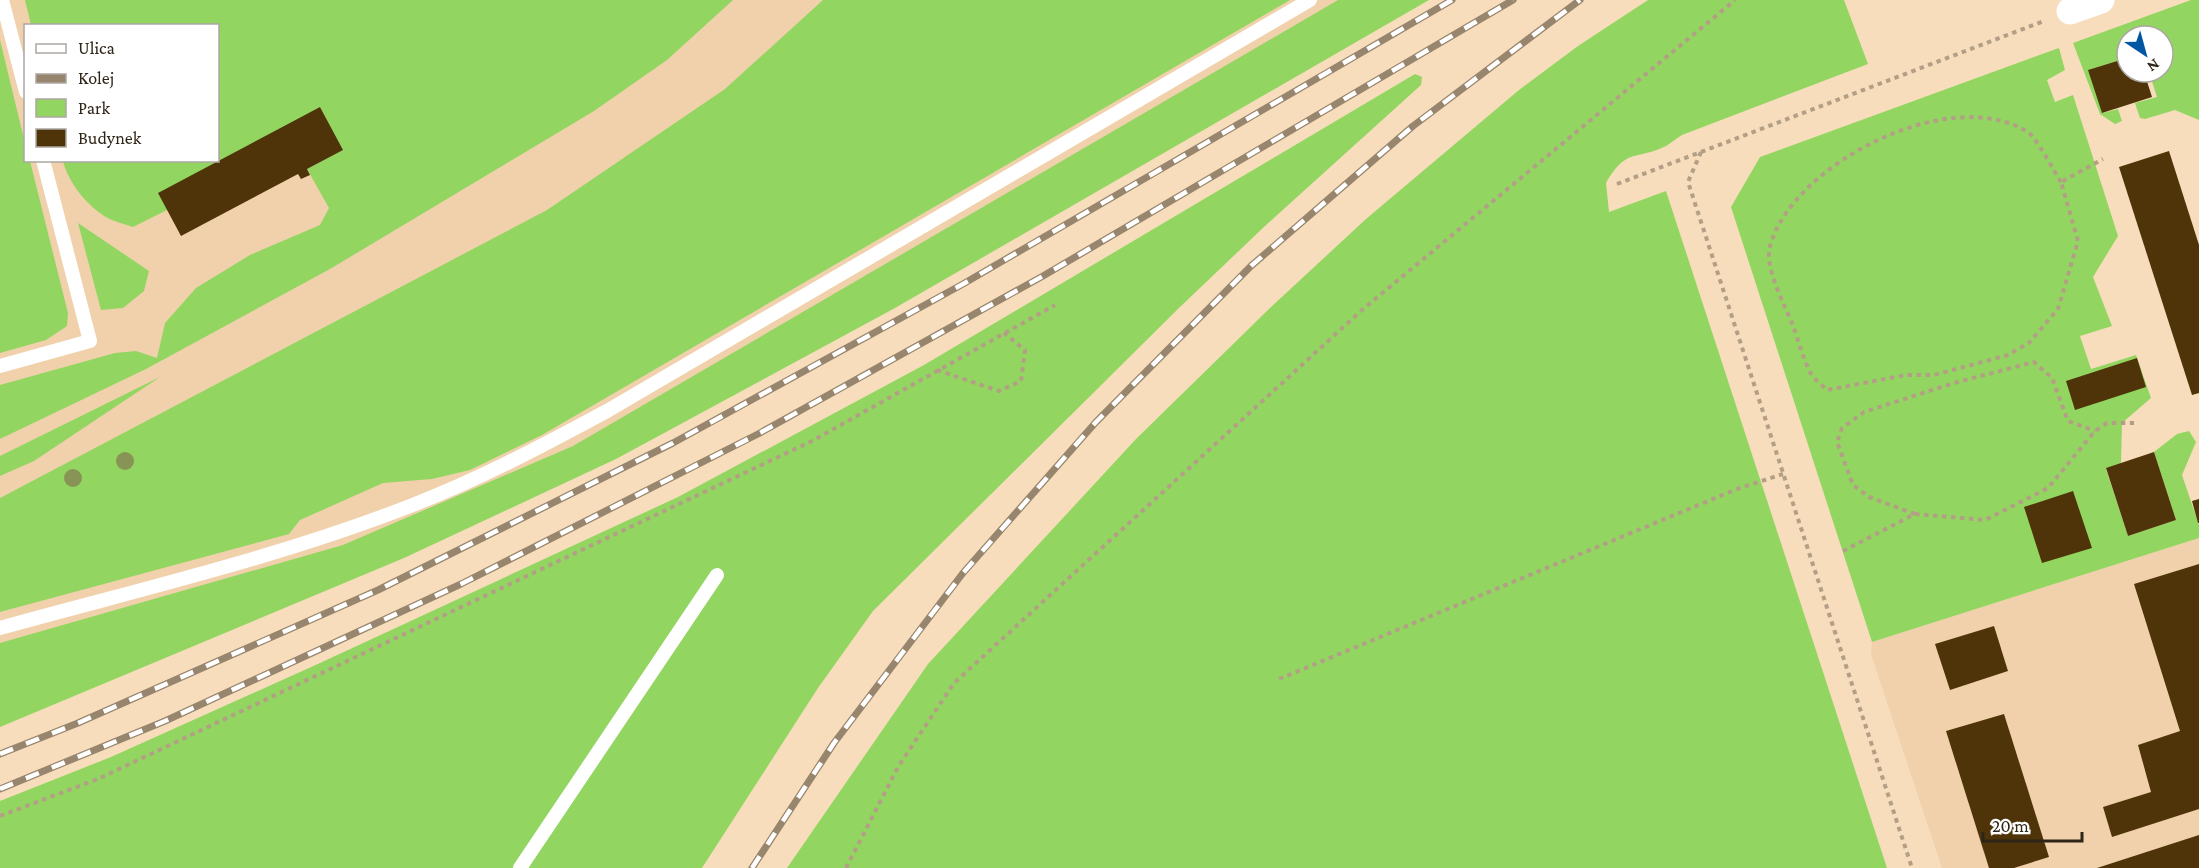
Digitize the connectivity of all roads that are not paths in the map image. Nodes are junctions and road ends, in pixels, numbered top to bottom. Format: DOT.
graph roads {
  1 [pos="2,0"];
  2 [pos="1310,0"];
  3 [pos="2101,0"];
  4 [pos="2070,11"];
  5 [pos="24,84"];
  6 [pos="44,162"];
  7 [pos="0,366"];
  8 [pos="717,574"];
  9 [pos="0,628"];
  10 [pos="520,868"];
  1 -- 5 [label="lane"];
  2 -- 9 [label="lane"];
  3 -- 4 [label="street"];
  6 -- 7 [label="lane"];
  8 -- 10 [label="lane"];
}
